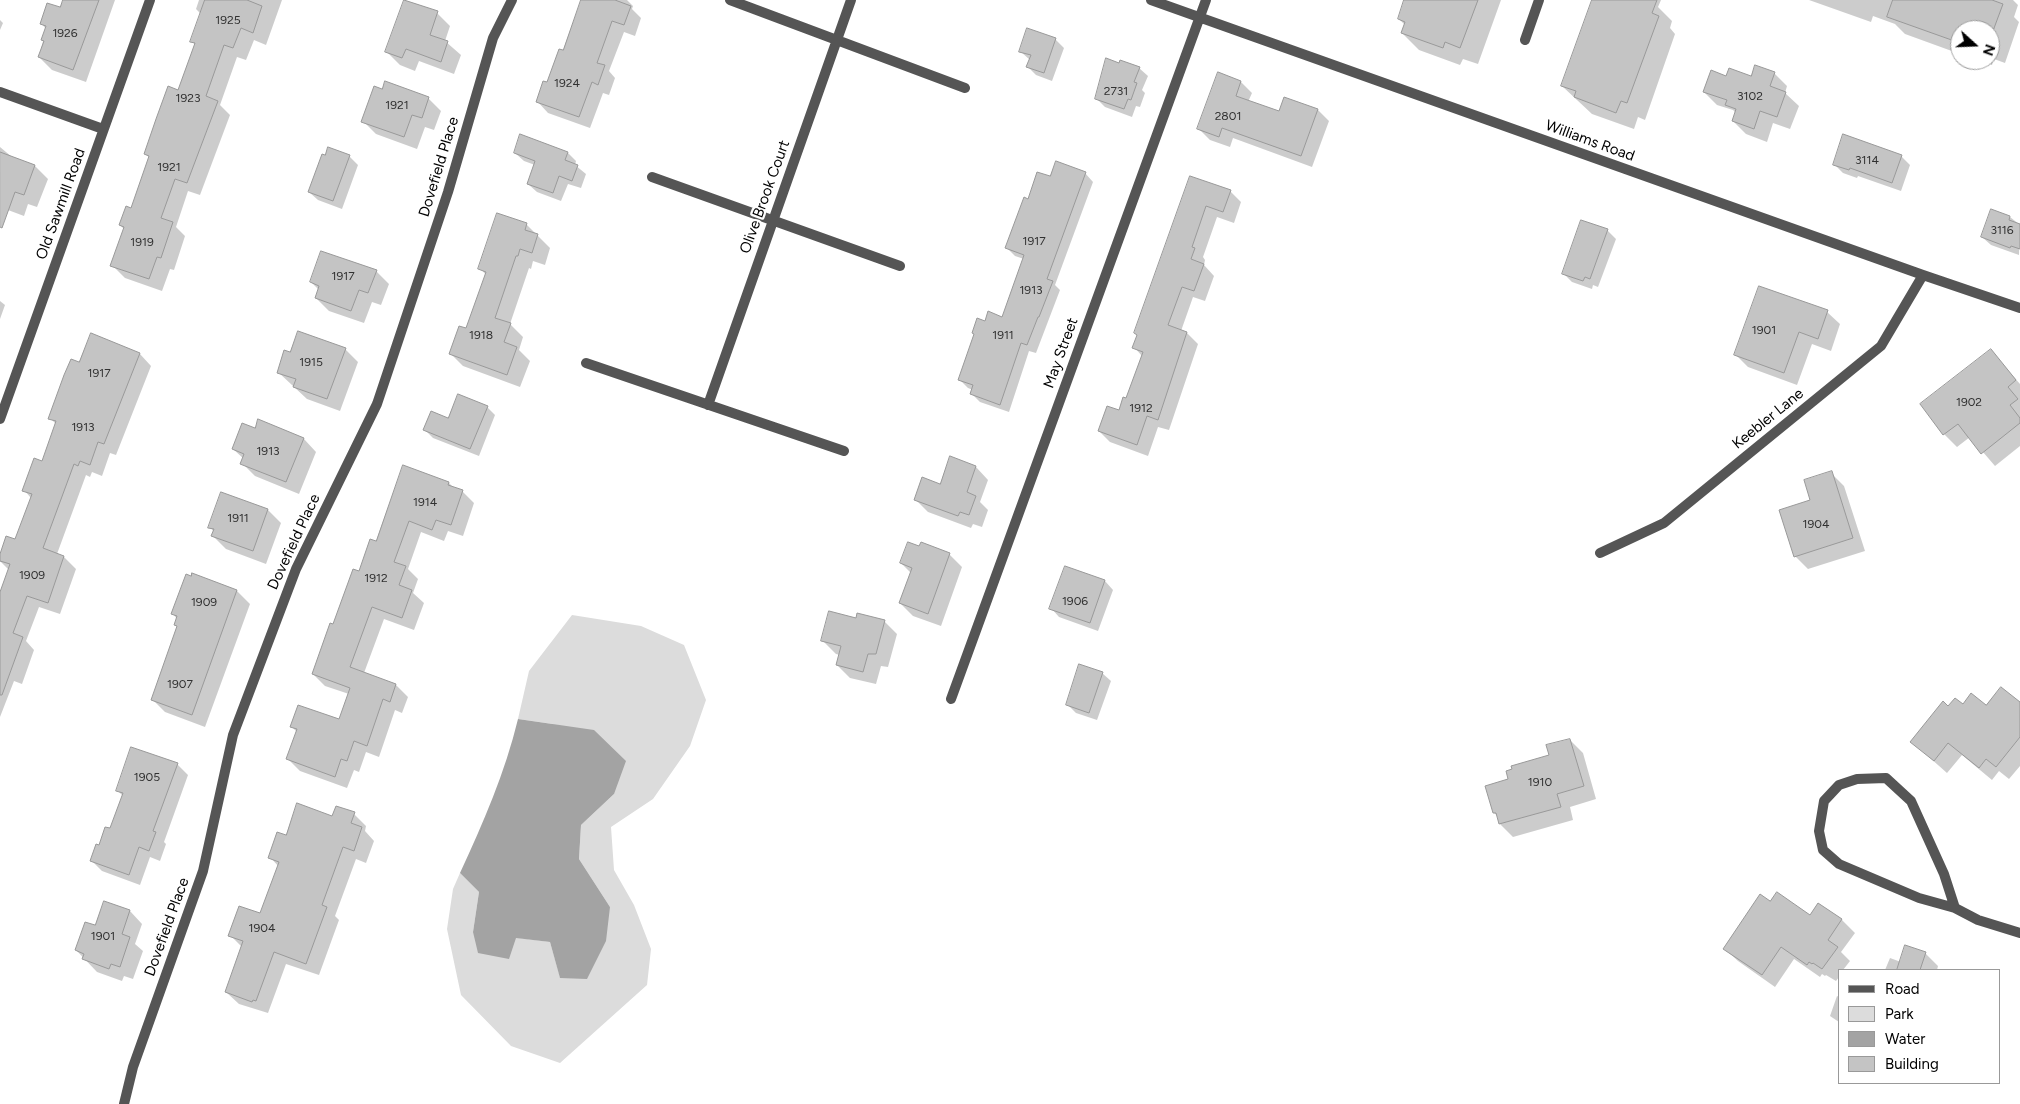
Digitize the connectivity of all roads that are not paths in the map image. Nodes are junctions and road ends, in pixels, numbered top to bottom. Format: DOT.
graph roads {
  1 [pos="150,0"];
  2 [pos="512,0"];
  3 [pos="730,0"];
  4 [pos="851,0"];
  5 [pos="1151,0"];
  6 [pos="1206,0"];
  7 [pos="1539,0"];
  8 [pos="1200,18"];
  9 [pos="837,40"];
  10 [pos="1525,40"];
  11 [pos="965,88"];
  12 [pos="0,92"];
  13 [pos="103,129"];
  14 [pos="652,178"];
  15 [pos="773,220"];
  16 [pos="900,266"];
  17 [pos="1923,275"];
  18 [pos="2020,308"];
  19 [pos="586,363"];
  20 [pos="708,405"];
  21 [pos="0,419"];
  22 [pos="844,452"];
  23 [pos="1600,553"];
  24 [pos="951,699"];
  25 [pos="1955,908"];
  26 [pos="2020,933"];
  27 [pos="124,1104"];
  1 -- 13 [label="street, Old Sawmill Road"];
  2 -- 27 [label="street, Dovefield Place"];
  3 -- 9 [label="street"];
  4 -- 9 [label="street, Olive Brook Court"];
  5 -- 8 [label="street, Williams Road"];
  6 -- 8 [label="street, May Street"];
  7 -- 10 [label="street"];
  8 -- 17 [label="street, Williams Road"];
  8 -- 24 [label="street, May Street"];
  9 -- 11 [label="street"];
  9 -- 15 [label="street, Olive Brook Court"];
  12 -- 13 [label="street"];
  13 -- 21 [label="street, Old Sawmill Road"];
  14 -- 15 [label="street"];
  15 -- 16 [label="street"];
  15 -- 20 [label="street, Olive Brook Court"];
  17 -- 18 [label="street, Williams Road"];
  17 -- 23 [label="street, Keebler Lane"];
  19 -- 20 [label="street"];
  20 -- 22 [label="street"];
  25 -- 25 [label="street"];
  25 -- 26 [label="street"];
}
